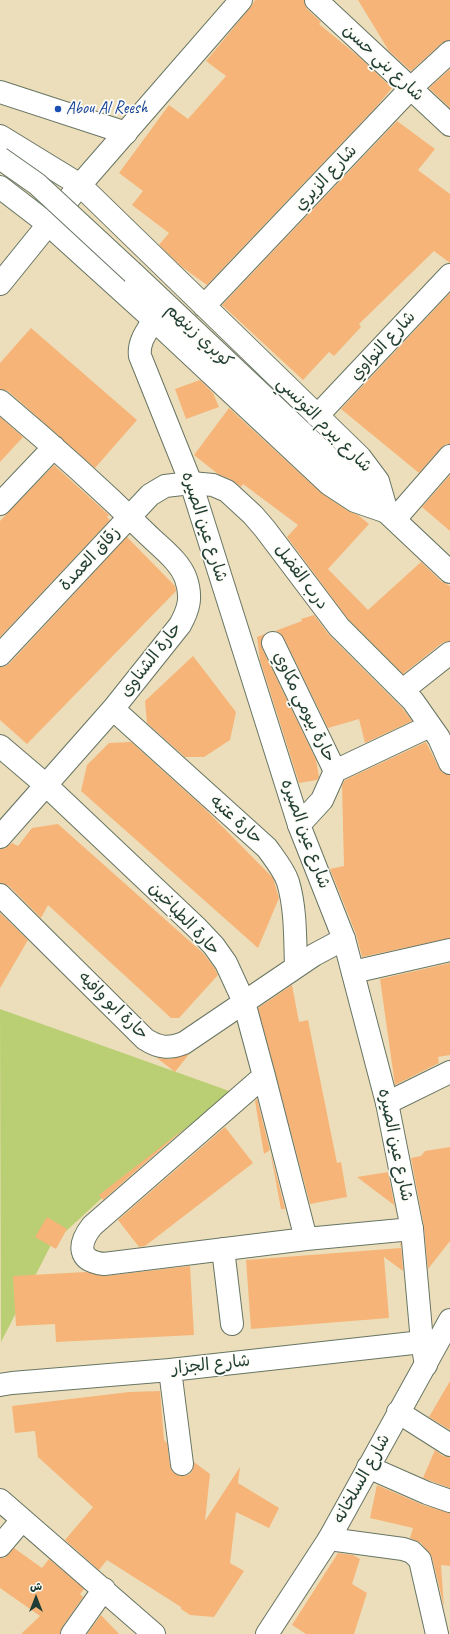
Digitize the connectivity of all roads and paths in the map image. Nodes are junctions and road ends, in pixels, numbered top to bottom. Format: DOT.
graph roads {
  1 [pos="240,0"];
  2 [pos="316,0"];
  3 [pos="450,52"];
  4 [pos="411,88"];
  5 [pos="0,92"];
  6 [pos="450,125"];
  7 [pos="126,133"];
  8 [pos="0,136"];
  9 [pos="0,158"];
  10 [pos="80,185"];
  11 [pos="0,188"];
  12 [pos="48,224"];
  13 [pos="450,275"];
  14 [pos="0,284"];
  15 [pos="204,306"];
  16 [pos="154,320"];
  17 [pos="0,401"];
  18 [pos="317,416"];
  19 [pos="54,447"];
  20 [pos="450,456"];
  21 [pos="191,483"];
  22 [pos="0,504"];
  23 [pos="391,516"];
  24 [pos="130,517"];
  25 [pos="450,572"];
  26 [pos="273,643"];
  27 [pos="450,652"];
  28 [pos="0,655"];
  29 [pos="403,690"];
  30 [pos="113,709"];
  31 [pos="430,726"];
  32 [pos="0,746"];
  33 [pos="450,763"];
  34 [pos="336,771"];
  35 [pos="47,786"];
  36 [pos="299,825"];
  37 [pos="0,838"];
  38 [pos="0,895"];
  39 [pos="344,939"];
  40 [pos="450,950"];
  41 [pos="296,967"];
  42 [pos="353,972"];
  43 [pos="244,1002"];
  44 [pos="450,1072"];
  45 [pos="264,1076"];
  46 [pos="387,1103"];
  47 [pos="412,1229"];
  48 [pos="306,1239"];
  49 [pos="223,1248"];
  50 [pos="232,1324"];
  51 [pos="448,1328"];
  52 [pos="422,1342"];
  53 [pos="426,1365"];
  54 [pos="170,1370"];
  55 [pos="0,1385"];
  56 [pos="398,1412"];
  57 [pos="450,1445"];
  58 [pos="182,1464"];
  59 [pos="368,1467"];
  60 [pos="0,1500"];
  61 [pos="450,1501"];
  62 [pos="22,1520"];
  63 [pos="329,1539"];
  64 [pos="0,1546"];
  65 [pos="104,1589"];
  66 [pos="72,1634"];
  67 [pos="154,1634"];
  68 [pos="267,1634"];
  69 [pos="437,1634"];
  1 -- 7 [label="street"];
  2 -- 4 [label="street, شارع بني حسن"];
  3 -- 4 [label="street, شارع الزيري"];
  4 -- 6 [label="street, شارع بني حسن"];
  4 -- 15 [label="street, شارع الزيري"];
  5 -- 7 [label="street"];
  7 -- 10 [label="street"];
  8 -- 10 [label="street, شارع بيرم التونسي"];
  9 -- 23 [label="street, كوبري زينهم, bridge"];
  10 -- 12 [label="street"];
  10 -- 15 [label="street, شارع بيرم التونسي"];
  11 -- 12 [label="street, شارع بيرم التونسي"];
  12 -- 14 [label="street"];
  12 -- 16 [label="street, شارع بيرم التونسي"];
  13 -- 18 [label="street, شارع النواوي"];
  15 -- 18 [label="street, شارع بيرم التونسي"];
  16 -- 21 [label="street, شارع عين الصيره"];
  16 -- 23 [label="street, شارع بيرم التونسي"];
  17 -- 19 [label="street, حارة الشناوى"];
  18 -- 23 [label="street, شارع بيرم التونسي"];
  19 -- 22 [label="street"];
  19 -- 24 [label="street, حارة الشناوى"];
  20 -- 23 [label="street"];
  21 -- 24 [label="street, زقاق العمدة"];
  21 -- 29 [label="street, درب الفضل"];
  21 -- 36 [label="street, شارع عين الصيره"];
  23 -- 25 [label="street, شارع بيرم التونسي"];
  24 -- 28 [label="street, زقاق العمدة"];
  24 -- 30 [label="street, حارة الشناوى"];
  26 -- 34 [label="street, حارة بيومي مكاوي"];
  27 -- 29 [label="street"];
  29 -- 31 [label="street, درب الفضل"];
  30 -- 35 [label="street, حارة الشناوى"];
  30 -- 41 [label="street, حارة عتبه"];
  31 -- 33 [label="street, درب الفضل"];
  31 -- 34 [label="street"];
  32 -- 35 [label="street, حارة الطباخين"];
  34 -- 36 [label="street"];
  35 -- 37 [label="street, حارة الشناوى"];
  35 -- 43 [label="street, حارة الطباخين"];
  36 -- 39 [label="street, شارع عين الصيره"];
  38 -- 43 [label="street, حارة ابو وافيه"];
  39 -- 41 [label="street, حارة ابو وافيه"];
  39 -- 42 [label="street, شارع عين الصيره"];
  40 -- 42 [label="street"];
  41 -- 43 [label="street, حارة ابو وافيه"];
  42 -- 46 [label="street, شارع عين الصيره"];
  43 -- 45 [label="street, حارة الطباخين"];
  44 -- 46 [label="street"];
  45 -- 48 [label="street, حارة الطباخين"];
  45 -- 49 [label="street"];
  46 -- 47 [label="street, شارع عين الصيره"];
  47 -- 48 [label="street"];
  47 -- 52 [label="street, شارع عين الصيره"];
  48 -- 49 [label="street"];
  49 -- 50 [label="street"];
  51 -- 53 [label="street, شارع السلخانه"];
  52 -- 53 [label="street, شارع عين الصيره"];
  52 -- 54 [label="street, شارع الجزار"];
  53 -- 56 [label="street, شارع السلخانه"];
  54 -- 55 [label="street, شارع الجزار"];
  54 -- 58 [label="street"];
  56 -- 57 [label="street"];
  56 -- 59 [label="street, شارع السلخانه"];
  59 -- 61 [label="street"];
  59 -- 63 [label="street, شارع السلخانه"];
  60 -- 62 [label="street"];
  62 -- 64 [label="street"];
  62 -- 65 [label="street"];
  63 -- 68 [label="street, شارع السلخانه"];
  63 -- 69 [label="street"];
  65 -- 66 [label="street"];
  65 -- 67 [label="street"];
}
